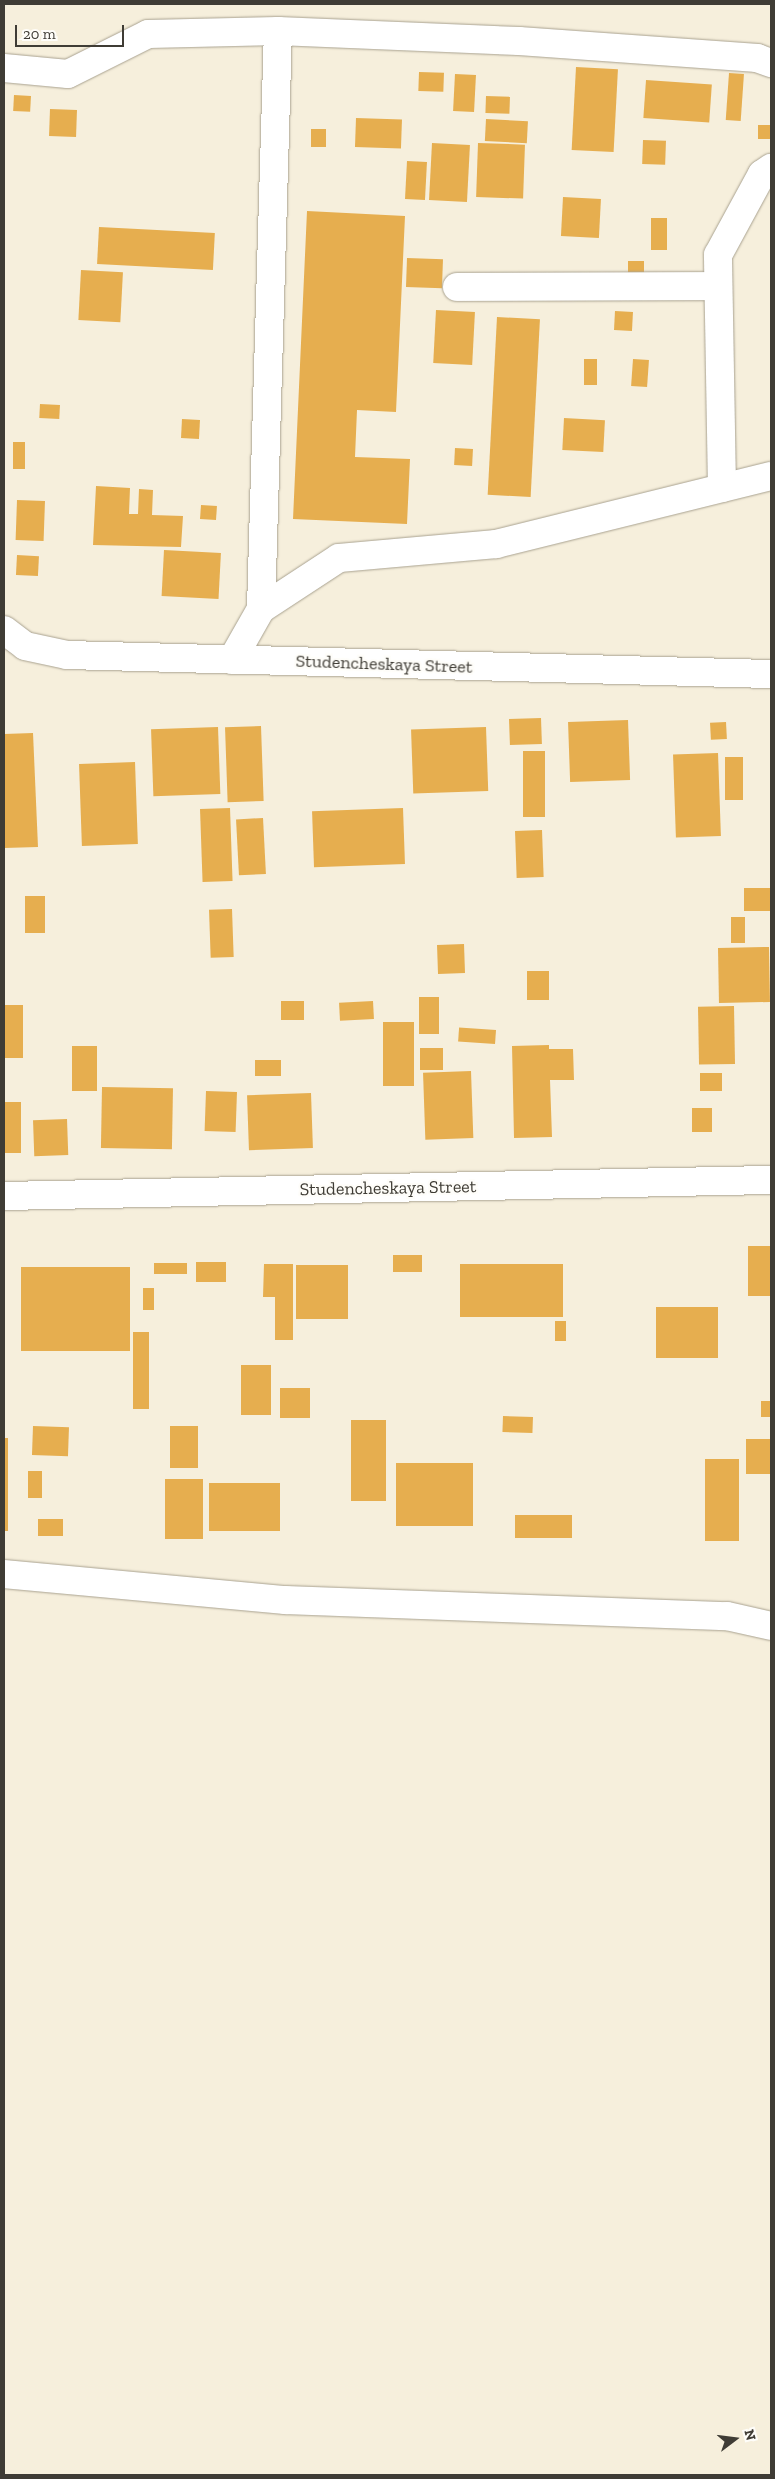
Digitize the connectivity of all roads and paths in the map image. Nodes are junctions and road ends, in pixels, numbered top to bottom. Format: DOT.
graph roads {
  1 [pos="278,30"];
  2 [pos="771,63"];
  3 [pos="4,68"];
  4 [pos="771,168"];
  5 [pos="718,286"];
  6 [pos="457,287"];
  7 [pos="771,476"];
  8 [pos="722,488"];
  9 [pos="261,608"];
  10 [pos="4,630"];
  11 [pos="232,660"];
  12 [pos="771,674"];
  13 [pos="771,1180"];
  14 [pos="4,1196"];
  15 [pos="4,1574"];
  16 [pos="771,1626"];
  1 -- 2 [label="street"];
  1 -- 3 [label="street"];
  1 -- 9 [label="street"];
  4 -- 5 [label="street"];
  5 -- 6 [label="street"];
  5 -- 8 [label="street"];
  7 -- 8 [label="street"];
  8 -- 9 [label="street"];
  9 -- 11 [label="street"];
  10 -- 11 [label="street, Studencheskaya Street"];
  11 -- 12 [label="street, Studencheskaya Street"];
  13 -- 14 [label="street, Studencheskaya Street"];
  15 -- 16 [label="street"];
}
